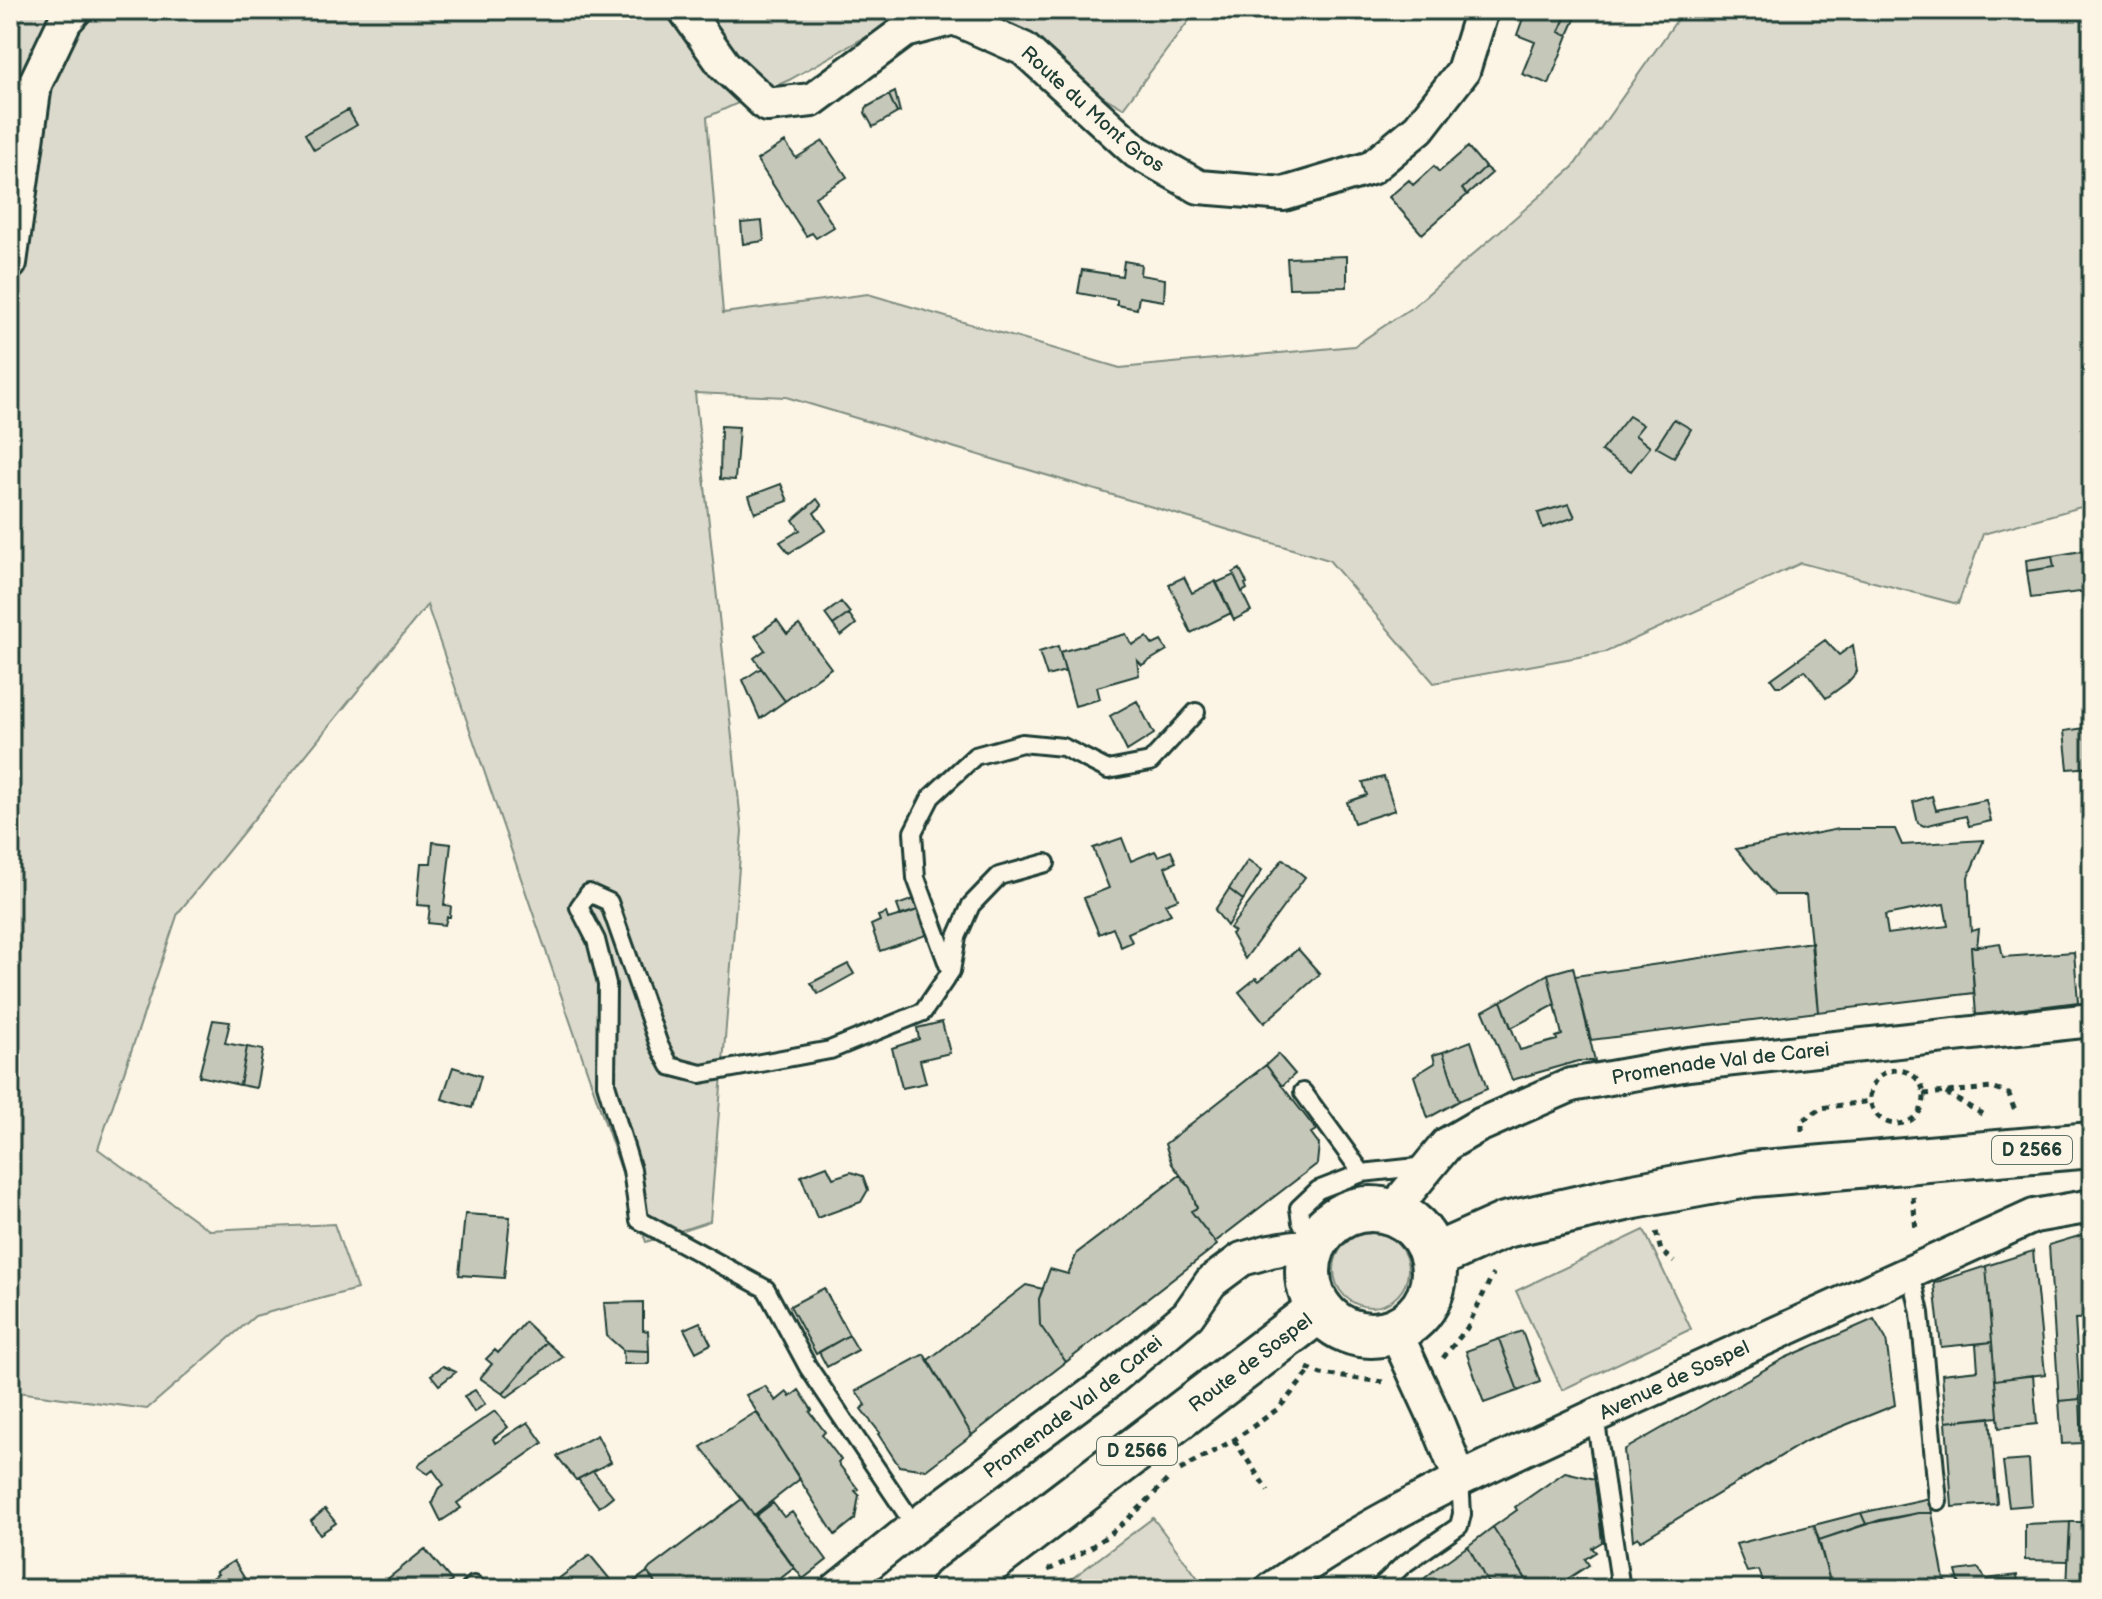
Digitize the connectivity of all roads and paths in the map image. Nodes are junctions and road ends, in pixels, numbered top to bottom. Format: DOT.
graph roads {
  1 [pos="75,10"];
  2 [pos="685,10"];
  3 [pos="1482,10"];
  4 [pos="10,263"];
  5 [pos="1196,712"];
  6 [pos="1046,863"];
  7 [pos="951,971"];
  8 [pos="2092,1020"];
  9 [pos="1303,1092"];
  10 [pos="1945,1092"];
  11 [pos="1924,1094"];
  12 [pos="1871,1101"];
  13 [pos="2022,1116"];
  14 [pos="1991,1120"];
  15 [pos="1802,1140"];
  16 [pos="2092,1145"];
  17 [pos="1428,1165"];
  18 [pos="1362,1173"];
  19 [pos="2092,1206"];
  20 [pos="1394,1213"];
  21 [pos="1655,1230"];
  22 [pos="1314,1245"];
  23 [pos="1433,1257"];
  24 [pos="1674,1262"];
  25 [pos="1907,1273"];
  26 [pos="1320,1309"];
  27 [pos="1395,1331"];
  28 [pos="1311,1370"];
  29 [pos="1595,1416"];
  30 [pos="1234,1440"];
  31 [pos="1460,1479"];
  32 [pos="1268,1491"];
  33 [pos="1938,1501"];
  34 [pos="915,1526"];
  35 [pos="1029,1582"];
  36 [pos="470,1589"];
  37 [pos="477,1589"];
  38 [pos="837,1589"];
  39 [pos="953,1589"];
  40 [pos="1018,1589"];
  41 [pos="1034,1589"];
  42 [pos="1272,1589"];
  43 [pos="1378,1589"];
  44 [pos="1621,1589"];
  1 -- 4 [label="street"];
  2 -- 3 [label="street, Route du Mont Gros"];
  5 -- 7 [label="lane"];
  6 -- 7 [label="lane"];
  7 -- 34 [label="lane"];
  8 -- 17 [label="street, Promenade Val de Carei"];
  9 -- 18 [label="lane"];
  10 -- 11 [label="path"];
  10 -- 13 [label="path"];
  10 -- 14 [label="path"];
  11 -- 12 [label="path"];
  11 -- 12 [label="path"];
  12 -- 15 [label="path"];
  16 -- 23 [label="main road, D 2566"];
  17 -- 18 [label="lane"];
  17 -- 20 [label="street, Promenade Val de Carei"];
  18 -- 22 [label="lane"];
  19 -- 25 [label="street, Avenue de Sospel"];
  20 -- 22 [label="main road"];
  20 -- 23 [label="main road"];
  21 -- 24 [label="path"];
  22 -- 26 [label="main road"];
  22 -- 34 [label="street, Promenade Val de Carei"];
  23 -- 27 [label="main road"];
  25 -- 29 [label="street, Avenue de Sospel"];
  25 -- 33 [label="lane"];
  26 -- 27 [label="main road"];
  26 -- 39 [label="main road, Route de Sospel / D 2566"];
  27 -- 31 [label="street"];
  28 -- 30 [label="path"];
  29 -- 31 [label="street, Avenue de Sospel"];
  29 -- 44 [label="lane"];
  30 -- 32 [label="path"];
  30 -- 35 [label="path"];
  31 -- 42 [label="street, Avenue de Sospel"];
  31 -- 43 [label="lane"];
  34 -- 38 [label="street, Promenade Val de Carei"];
  35 -- 40 [label="path"];
  35 -- 41 [label="path"];
  36 -- 37 [label="lane"];
}
